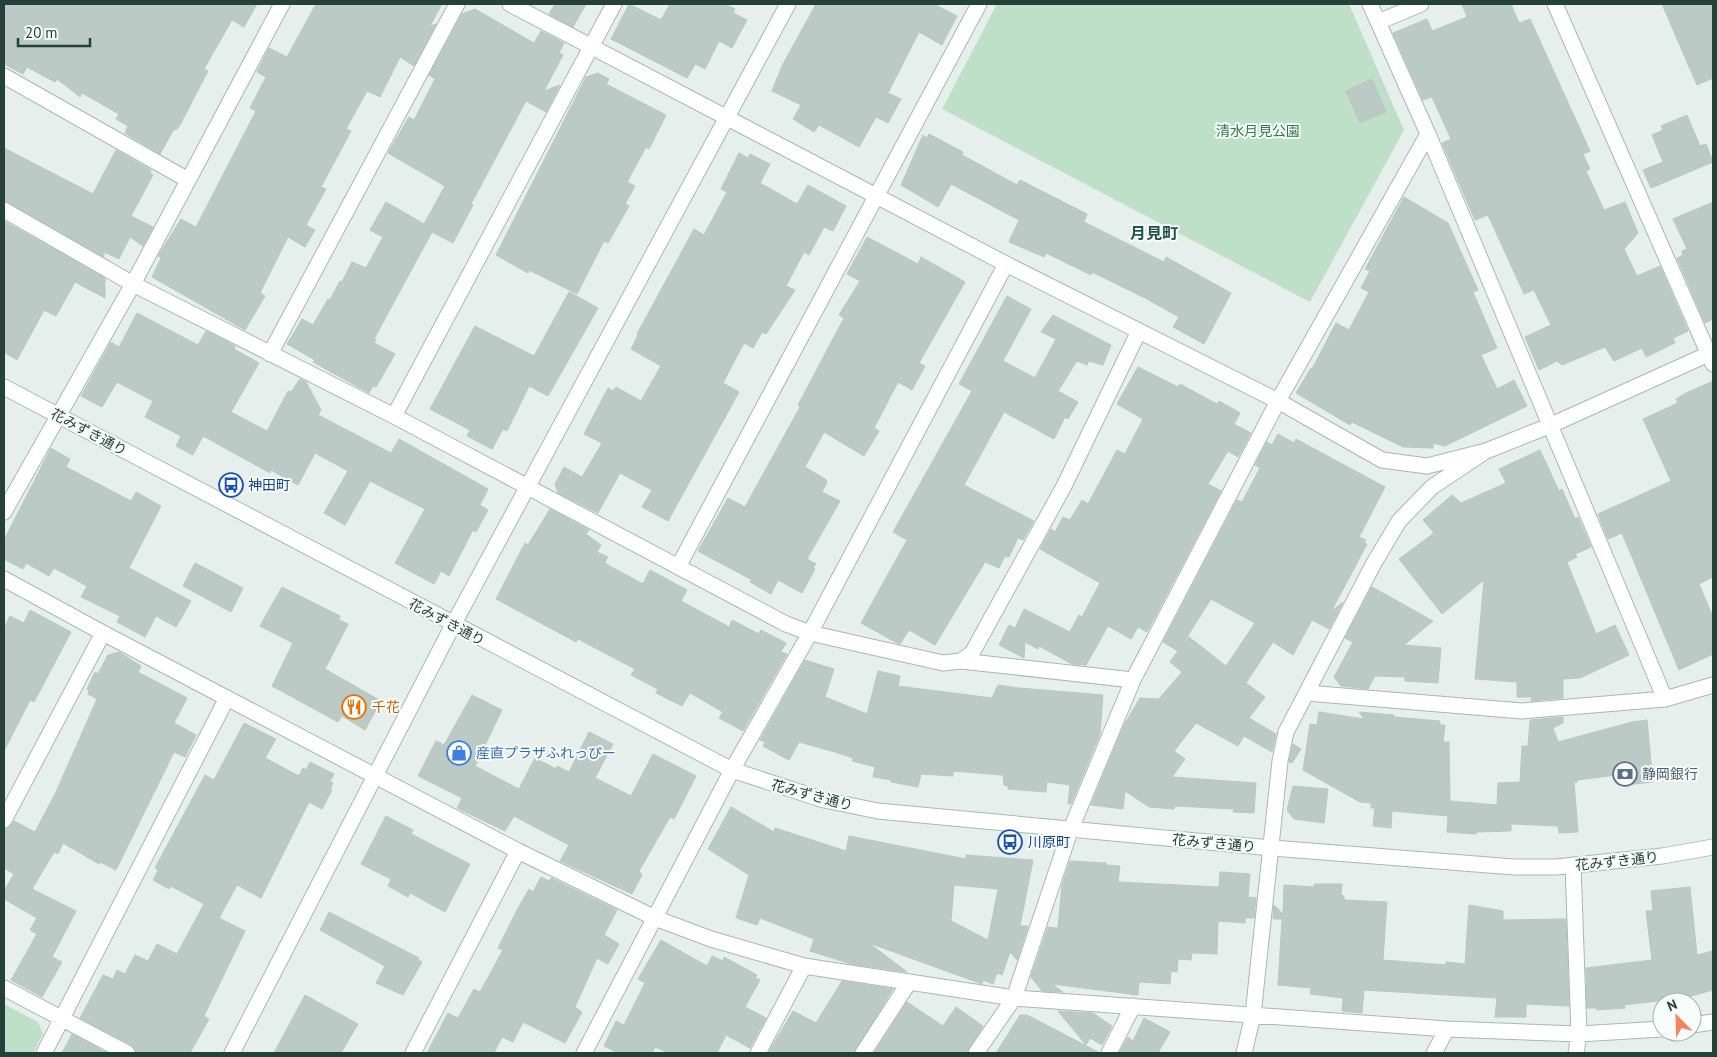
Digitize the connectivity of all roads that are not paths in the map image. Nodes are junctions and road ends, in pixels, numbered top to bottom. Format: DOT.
graph roads {
  1 [pos="282,4"];
  2 [pos="457,4"];
  3 [pos="510,4"];
  4 [pos="614,4"];
  5 [pos="788,4"];
  6 [pos="979,4"];
  7 [pos="1370,4"];
  8 [pos="1421,4"];
  9 [pos="1555,4"];
  10 [pos="1378,22"];
  11 [pos="591,47"];
  12 [pos="4,76"];
  13 [pos="726,117"];
  14 [pos="1428,134"];
  15 [pos="188,180"];
  16 [pos="876,196"];
  17 [pos="4,210"];
  18 [pos="1006,264"];
  19 [pos="133,284"];
  20 [pos="1139,332"];
  21 [pos="270,354"];
  22 [pos="1712,356"];
  23 [pos="4,387"];
  24 [pos="1278,401"];
  25 [pos="57,415"];
  26 [pos="394,416"];
  27 [pos="1549,426"];
  28 [pos="1486,451"];
  29 [pos="528,488"];
  30 [pos="4,512"];
  31 [pos="678,567"];
  32 [pos="4,578"];
  33 [pos="453,625"];
  34 [pos="810,633"];
  35 [pos="103,634"];
  36 [pos="961,661"];
  37 [pos="1132,680"];
  38 [pos="1713,685"];
  39 [pos="1307,693"];
  40 [pos="227,698"];
  41 [pos="1665,699"];
  42 [pos="732,770"];
  43 [pos="377,775"];
  44 [pos="4,820"];
  45 [pos="1070,831"];
  46 [pos="1713,847"];
  47 [pos="1272,848"];
  48 [pos="518,851"];
  49 [pos="1573,866"];
  50 [pos="655,918"];
  51 [pos="804,966"];
  52 [pos="908,984"];
  53 [pos="4,988"];
  54 [pos="1014,998"];
  55 [pos="1133,1006"];
  56 [pos="1253,1015"];
  57 [pos="62,1019"];
  58 [pos="1447,1029"];
  59 [pos="1652,1030"];
  60 [pos="1579,1034"];
  61 [pos="44,1053"];
  62 [pos="127,1053"];
  63 [pos="232,1053"];
  64 [pos="412,1053"];
  65 [pos="584,1053"];
  66 [pos="758,1053"];
  67 [pos="863,1053"];
  68 [pos="976,1053"];
  69 [pos="1109,1053"];
  70 [pos="1244,1053"];
  71 [pos="1434,1053"];
  72 [pos="1576,1053"];
  1 -- 15 [label="street"];
  2 -- 21 [label="street"];
  3 -- 11 [label="street"];
  4 -- 11 [label="street"];
  5 -- 13 [label="street"];
  6 -- 16 [label="street"];
  7 -- 10 [label="street"];
  8 -- 10 [label="street"];
  9 -- 22 [label="street"];
  10 -- 14 [label="street"];
  11 -- 13 [label="street"];
  11 -- 26 [label="street"];
  12 -- 15 [label="street"];
  13 -- 16 [label="street"];
  13 -- 29 [label="street"];
  14 -- 24 [label="street"];
  14 -- 27 [label="street"];
  15 -- 19 [label="street"];
  16 -- 18 [label="street"];
  16 -- 31 [label="street"];
  17 -- 19 [label="street"];
  18 -- 20 [label="street"];
  18 -- 34 [label="street"];
  19 -- 21 [label="street"];
  19 -- 25 [label="street"];
  20 -- 24 [label="street"];
  20 -- 36 [label="street"];
  21 -- 26 [label="street"];
  22 -- 27 [label="street"];
  23 -- 25 [label="street, 花みずき通り"];
  24 -- 28 [label="street"];
  24 -- 37 [label="street"];
  25 -- 30 [label="street"];
  25 -- 33 [label="street, 花みずき通り"];
  26 -- 29 [label="street"];
  27 -- 28 [label="street"];
  27 -- 41 [label="street"];
  28 -- 39 [label="street"];
  29 -- 31 [label="street"];
  29 -- 33 [label="street"];
  31 -- 34 [label="street"];
  32 -- 35 [label="street"];
  33 -- 42 [label="street, 花みずき通り"];
  33 -- 43 [label="street"];
  34 -- 36 [label="street"];
  34 -- 42 [label="street"];
  35 -- 40 [label="street"];
  35 -- 44 [label="street"];
  36 -- 37 [label="street"];
  37 -- 45 [label="street"];
  38 -- 41 [label="street"];
  39 -- 41 [label="street"];
  39 -- 47 [label="street"];
  40 -- 43 [label="street"];
  40 -- 57 [label="street"];
  42 -- 45 [label="street, 花みずき通り"];
  42 -- 50 [label="street"];
  43 -- 48 [label="street"];
  43 -- 63 [label="street"];
  45 -- 47 [label="street, 花みずき通り"];
  45 -- 54 [label="street"];
  46 -- 49 [label="street, 花みずき通り"];
  47 -- 49 [label="street, 花みずき通り"];
  47 -- 56 [label="street"];
  48 -- 50 [label="street"];
  48 -- 64 [label="street"];
  49 -- 60 [label="street"];
  50 -- 51 [label="street"];
  50 -- 65 [label="street"];
  51 -- 52 [label="street"];
  51 -- 66 [label="street"];
  52 -- 54 [label="street"];
  52 -- 67 [label="street"];
  53 -- 57 [label="street"];
  54 -- 55 [label="street"];
  54 -- 68 [label="street"];
  55 -- 56 [label="street"];
  55 -- 69 [label="street"];
  56 -- 58 [label="street"];
  56 -- 70 [label="street"];
  57 -- 61 [label="street"];
  57 -- 62 [label="street"];
  58 -- 60 [label="street"];
  58 -- 71 [label="street"];
  59 -- 60 [label="street"];
  60 -- 72 [label="street"];
}
